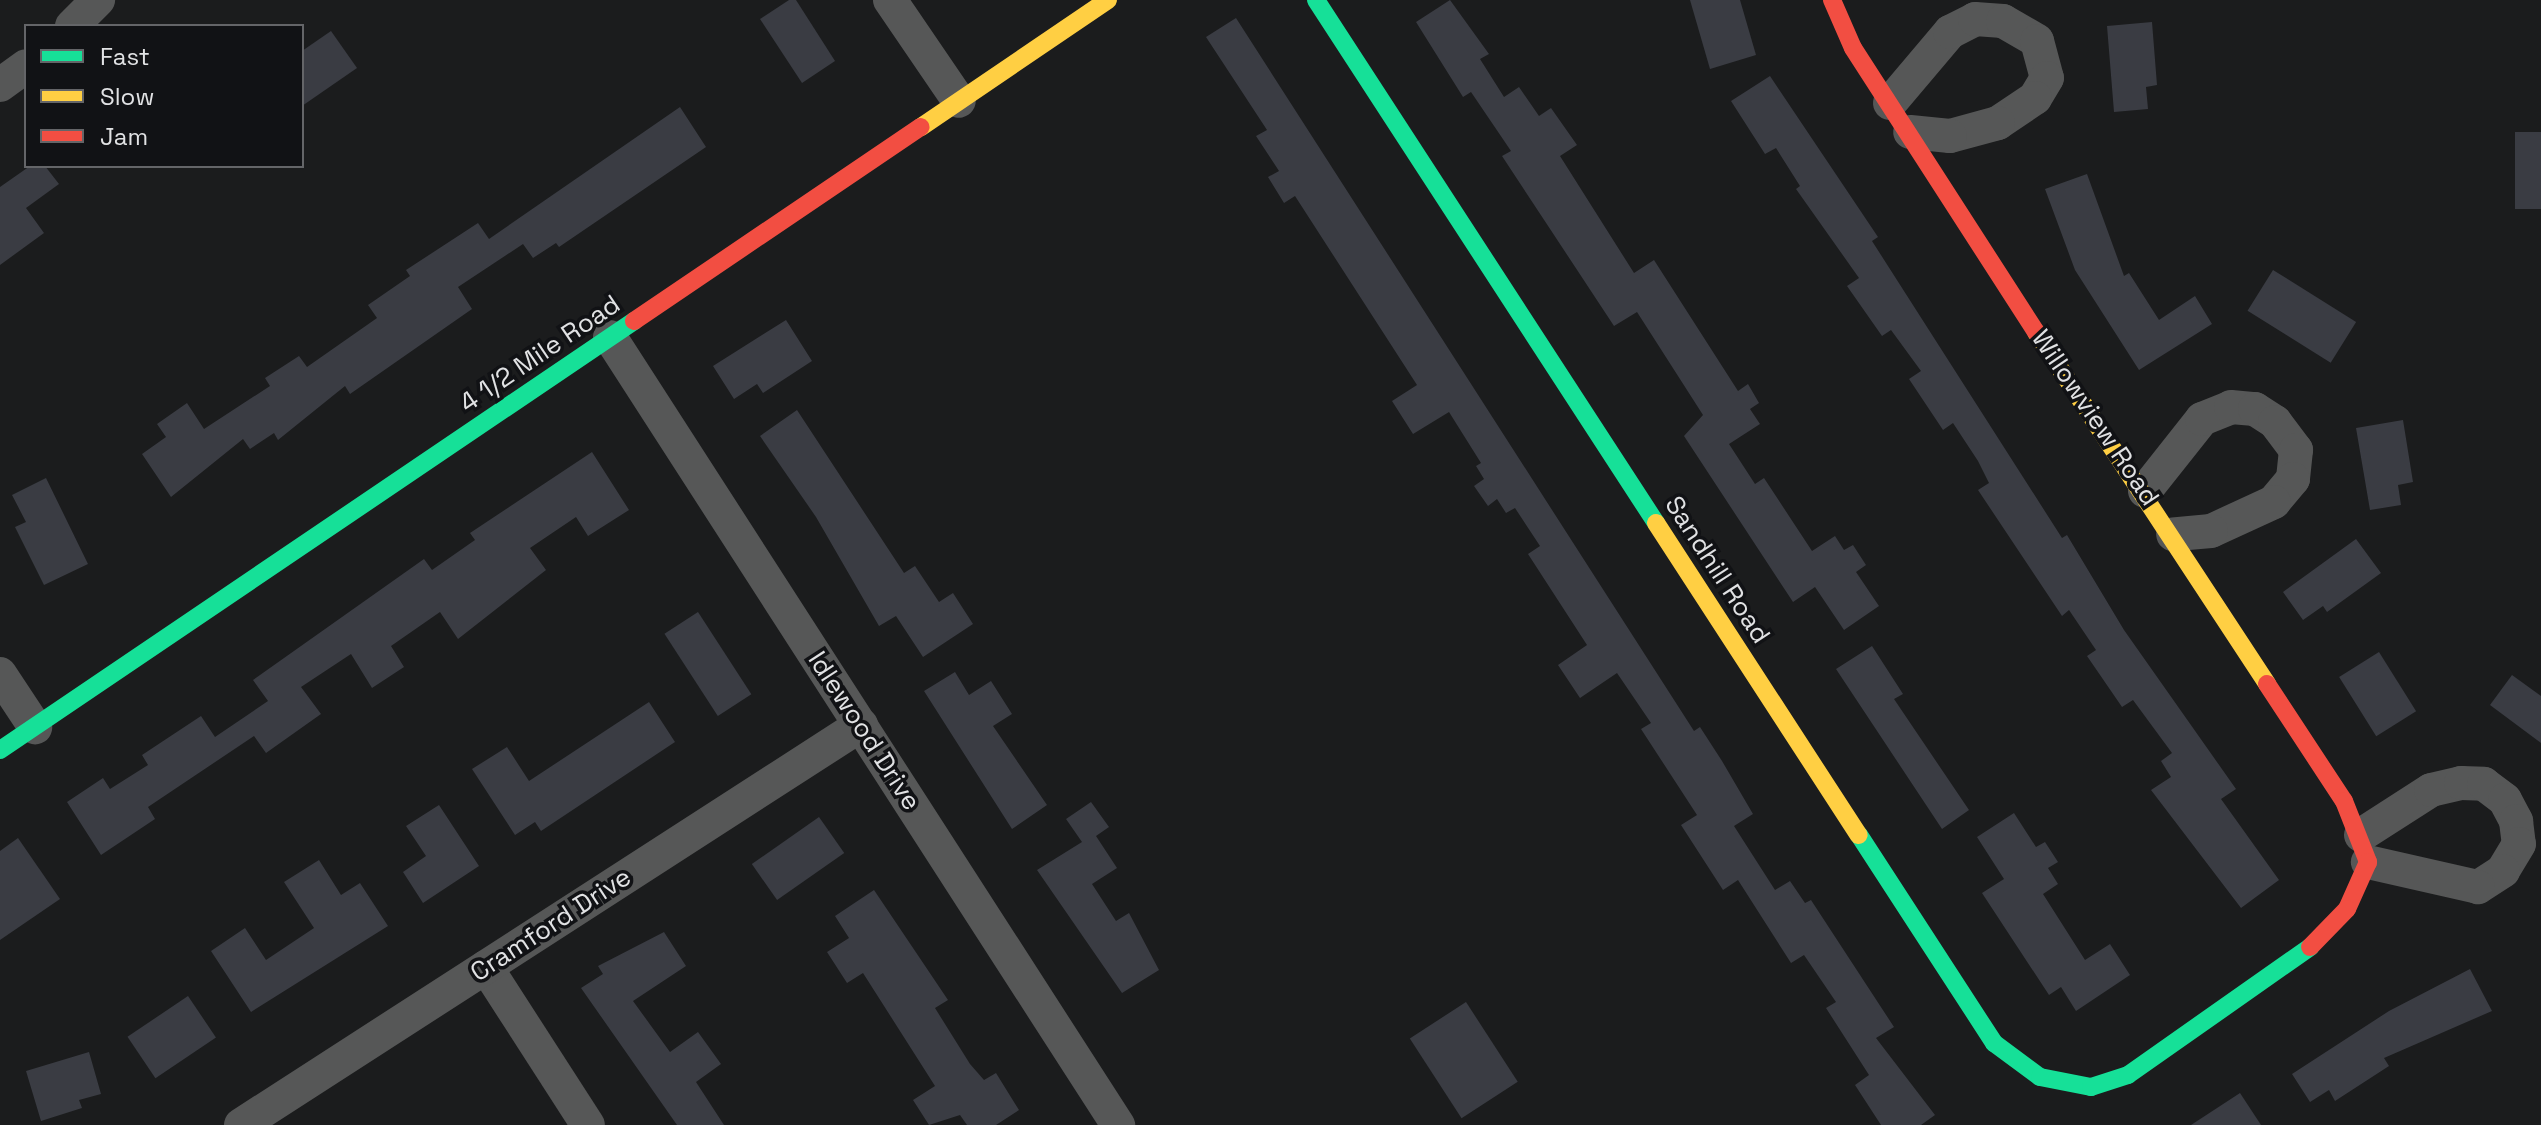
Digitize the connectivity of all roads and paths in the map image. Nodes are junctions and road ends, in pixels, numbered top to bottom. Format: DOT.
graph roads {
  1 [pos="98,0"];
  2 [pos="890,0"];
  3 [pos="1108,0"];
  4 [pos="1316,0"];
  5 [pos="1832,0"];
  6 [pos="74,24"];
  7 [pos="24,67"];
  8 [pos="0,85"];
  9 [pos="959,101"];
  10 [pos="1890,103"];
  11 [pos="1910,132"];
  12 [pos="610,337"];
  13 [pos="2145,491"];
  14 [pos="2173,534"];
  15 [pos="0,674"];
  16 [pos="861,725"];
  17 [pos="35,727"];
  18 [pos="0,750"];
  19 [pos="486,967"];
  20 [pos="2128,1075"];
  21 [pos="241,1125"];
  22 [pos="588,1125"];
  23 [pos="1118,1125"];
  1 -- 6 [label="street"];
  2 -- 9 [label="street"];
  3 -- 9 [label="street, 4 1/2 Mile Road"];
  4 -- 20 [label="street, Sandhill Road"];
  5 -- 10 [label="street, Willowview Road"];
  7 -- 8 [label="street"];
  9 -- 12 [label="street, 4 1/2 Mile Road"];
  10 -- 11 [label="street, Willowview Road"];
  10 -- 11 [label="street"];
  11 -- 13 [label="street, Willowview Road"];
  12 -- 16 [label="street, Idlewood Drive"];
  12 -- 17 [label="street, 4 1/2 Mile Road"];
  13 -- 14 [label="street, Willowview Road"];
  13 -- 14 [label="street"];
  14 -- 20 [label="street, Willowview Road"];
  15 -- 17 [label="street"];
  16 -- 19 [label="street, Cramford Drive"];
  16 -- 23 [label="street, Idlewood Drive"];
  17 -- 18 [label="street, 4 1/2 Mile Road"];
  19 -- 21 [label="street, Cramford Drive"];
  19 -- 22 [label="street"];
}
